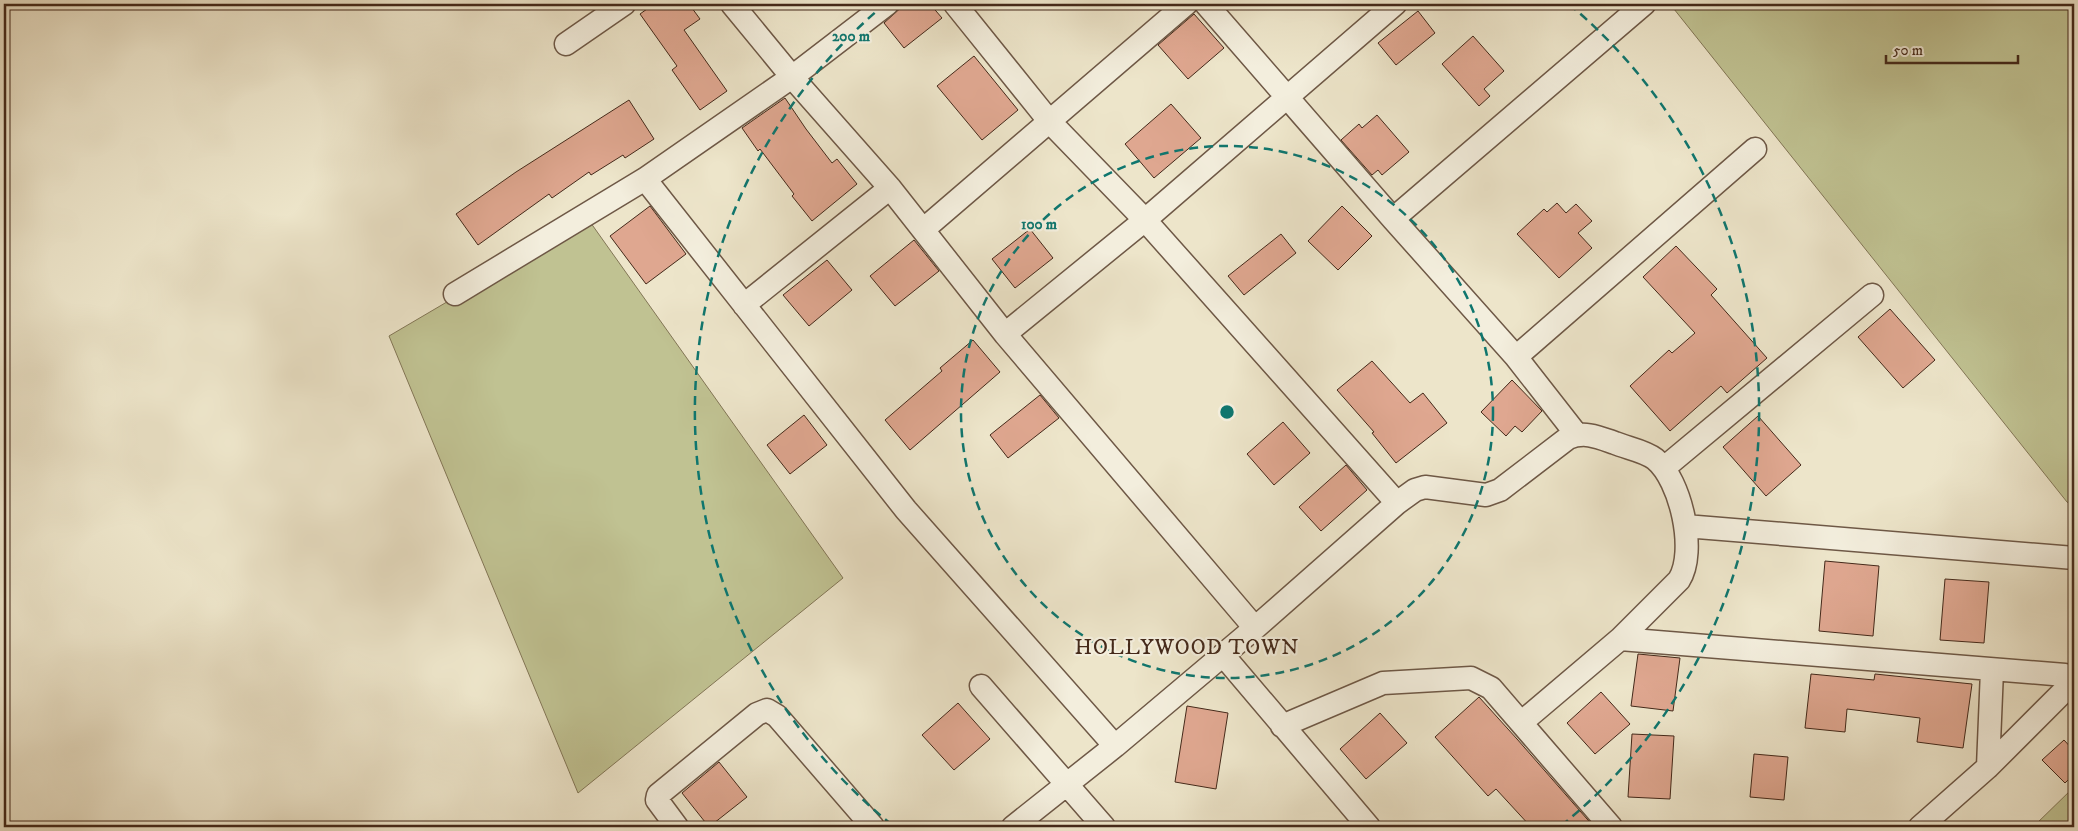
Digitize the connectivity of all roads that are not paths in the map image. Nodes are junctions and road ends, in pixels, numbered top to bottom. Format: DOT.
graph roads {
  1 [pos="624,4"];
  2 [pos="732,4"];
  3 [pos="887,4"];
  4 [pos="956,4"];
  5 [pos="1186,4"];
  6 [pos="1206,4"];
  7 [pos="1395,4"];
  8 [pos="1644,4"];
  9 [pos="566,44"];
  10 [pos="792,77"];
  11 [pos="1287,98"];
  12 [pos="1050,122"];
  13 [pos="1755,149"];
  14 [pos="645,179"];
  15 [pos="890,188"];
  16 [pos="1393,219"];
  17 [pos="1145,220"];
  18 [pos="924,229"];
  19 [pos="455,294"];
  20 [pos="1872,295"];
  21 [pos="744,305"];
  22 [pos="1005,334"];
  23 [pos="1516,356"];
  24 [pos="1577,435"];
  25 [pos="1664,468"];
  26 [pos="1397,503"];
  27 [pos="1685,526"];
  28 [pos="2074,558"];
  29 [pos="1255,628"];
  30 [pos="1620,639"];
  31 [pos="1223,655"];
  32 [pos="1992,670"];
  33 [pos="981,686"];
  34 [pos="1522,722"];
  35 [pos="1282,726"];
  36 [pos="1115,746"];
  37 [pos="1988,767"];
  38 [pos="1067,784"];
  39 [pos="677,827"];
  40 [pos="873,827"];
  41 [pos="1013,827"];
  42 [pos="1104,827"];
  43 [pos="1369,827"];
  44 [pos="1616,827"];
  45 [pos="1920,827"];
  1 -- 9 [label="street"];
  2 -- 10 [label="street"];
  3 -- 10 [label="street"];
  4 -- 12 [label="street"];
  5 -- 12 [label="street"];
  6 -- 11 [label="street"];
  7 -- 11 [label="street"];
  8 -- 16 [label="street"];
  10 -- 14 [label="street"];
  10 -- 15 [label="street"];
  11 -- 16 [label="street"];
  11 -- 17 [label="street"];
  12 -- 17 [label="street"];
  12 -- 18 [label="street"];
  13 -- 23 [label="street"];
  14 -- 19 [label="street"];
  14 -- 21 [label="street"];
  15 -- 18 [label="street"];
  15 -- 21 [label="street"];
  16 -- 23 [label="street"];
  17 -- 22 [label="street"];
  17 -- 26 [label="street"];
  18 -- 22 [label="street"];
  20 -- 25 [label="street"];
  21 -- 36 [label="street"];
  22 -- 29 [label="street"];
  23 -- 24 [label="street"];
  24 -- 25 [label="street"];
  24 -- 26 [label="street"];
  25 -- 27 [label="street"];
  26 -- 29 [label="street"];
  27 -- 28 [label="street"];
  27 -- 30 [label="street"];
  29 -- 31 [label="street"];
  30 -- 32 [label="street"];
  30 -- 34 [label="street"];
  31 -- 35 [label="street"];
  31 -- 36 [label="street"];
  32 -- 37 [label="street"];
  32 -- 37 [label="street"];
  33 -- 38 [label="street"];
  34 -- 35 [label="street"];
  34 -- 44 [label="street"];
  35 -- 43 [label="street"];
  36 -- 38 [label="street"];
  37 -- 45 [label="street"];
  38 -- 41 [label="street"];
  38 -- 42 [label="street"];
  39 -- 40 [label="street"];
}
